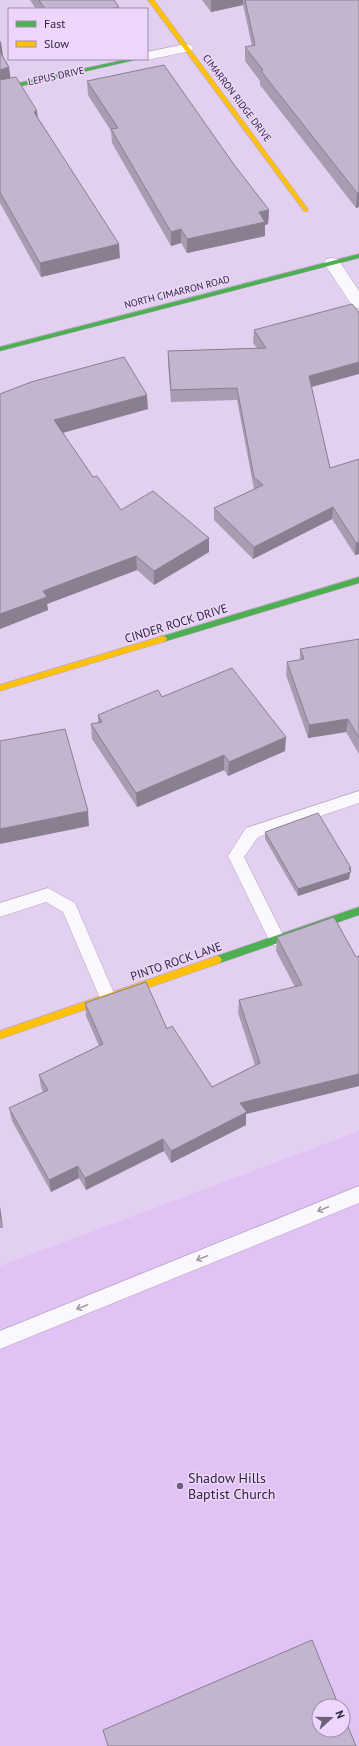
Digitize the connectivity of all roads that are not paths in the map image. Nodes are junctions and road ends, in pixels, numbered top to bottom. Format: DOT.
graph roads {
  1 [pos="151,0"];
  2 [pos="186,48"];
  3 [pos="148,56"];
  4 [pos="131,60"];
  5 [pos="0,89"];
  6 [pos="306,210"];
  7 [pos="359,256"];
  8 [pos="332,263"];
  9 [pos="359,303"];
  10 [pos="0,349"];
  11 [pos="359,580"];
  12 [pos="0,688"];
  13 [pos="359,797"];
  14 [pos="0,910"];
  15 [pos="359,910"];
  16 [pos="277,939"];
  17 [pos="108,998"];
  18 [pos="0,1035"];
  19 [pos="359,1194"];
  20 [pos="0,1340"];
  1 -- 2 [label="street, CIMARRON RIDGE DRIVE"];
  2 -- 3 [label="street"];
  2 -- 6 [label="street, CIMARRON RIDGE DRIVE"];
  4 -- 5 [label="street, LEPUS DRIVE"];
  7 -- 8 [label="street, NORTH CIMARRON ROAD"];
  8 -- 9 [label="street"];
  8 -- 10 [label="street, NORTH CIMARRON ROAD"];
  11 -- 12 [label="street, CINDER ROCK DRIVE"];
  13 -- 16 [label="lane"];
  14 -- 17 [label="lane"];
  15 -- 16 [label="street, PINTO ROCK LANE"];
  16 -- 17 [label="street, PINTO ROCK LANE"];
  17 -- 18 [label="street, PINTO ROCK LANE"];
  19 -- 20 [label="lane, one-way"];
}
